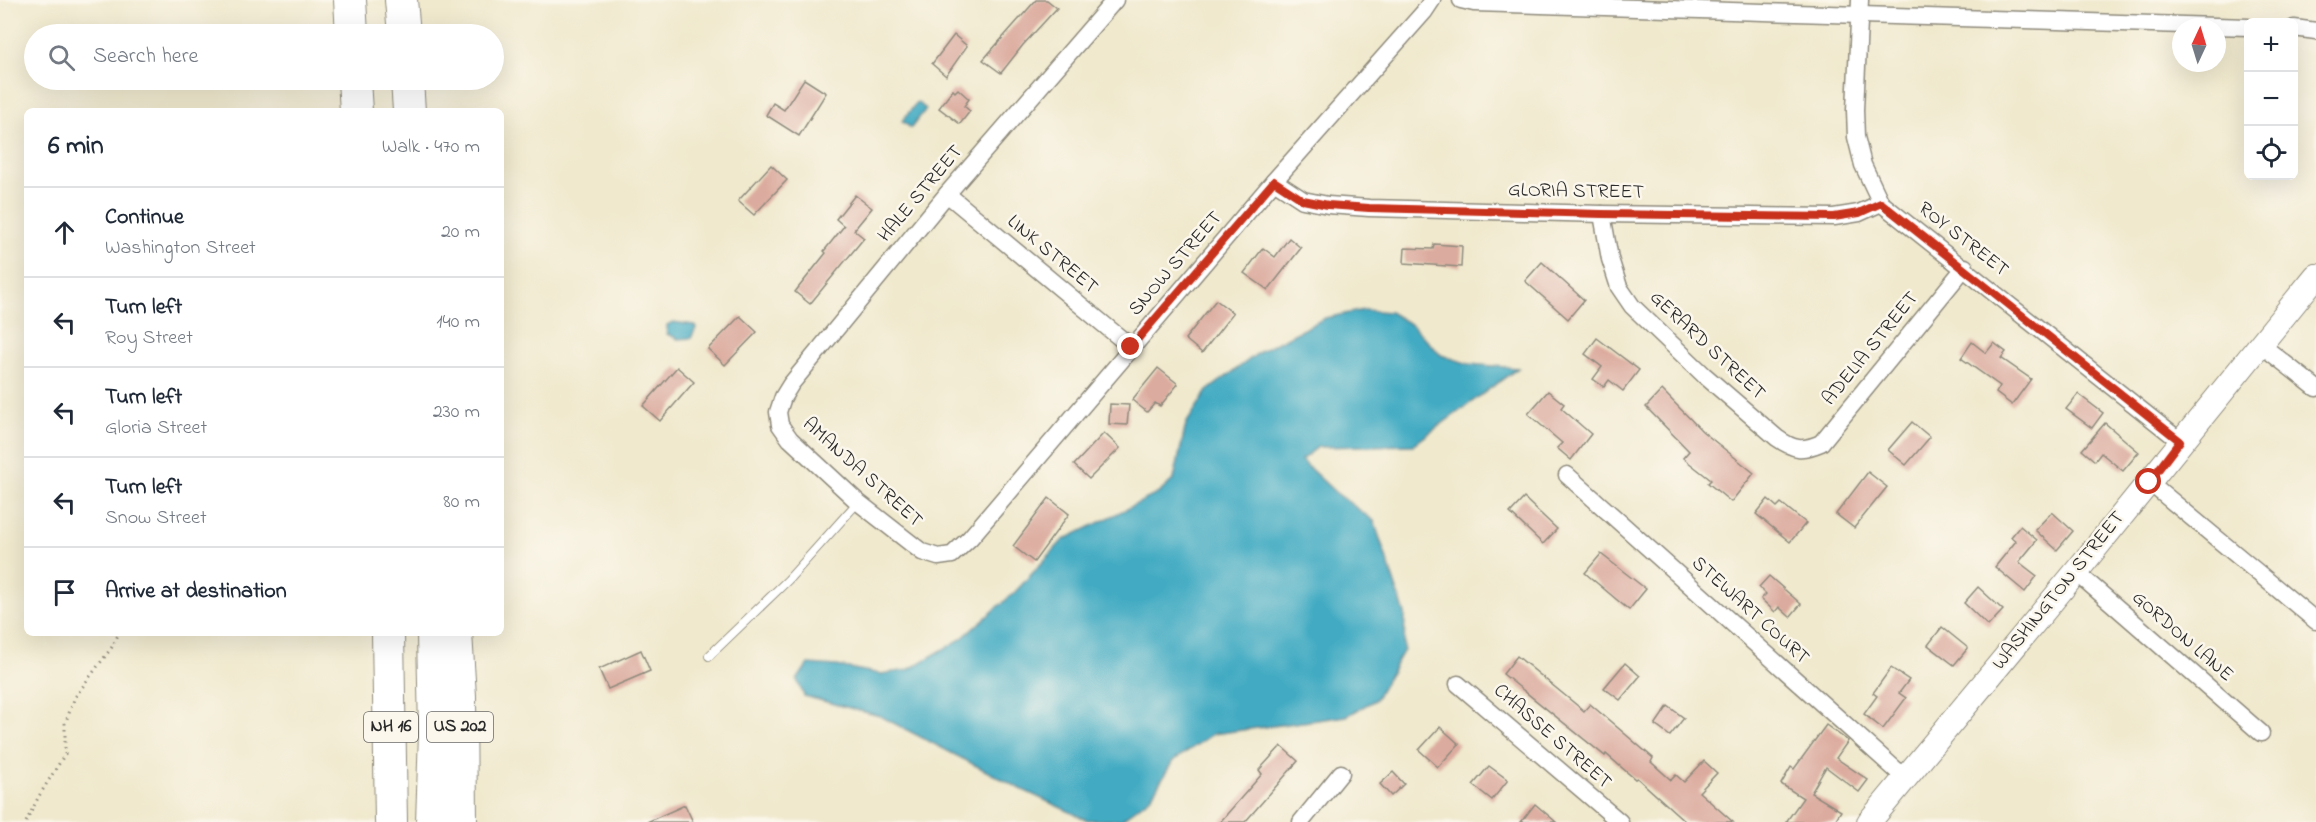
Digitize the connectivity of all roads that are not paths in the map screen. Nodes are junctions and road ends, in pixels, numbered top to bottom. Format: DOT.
graph roads {
  1 [pos="350,0"];
  2 [pos="401,0"];
  3 [pos="1115,0"];
  4 [pos="1432,0"];
  5 [pos="1461,0"];
  6 [pos="1860,7"];
  7 [pos="351,24"];
  8 [pos="403,24"];
  9 [pos="2244,27"];
  10 [pos="2298,29"];
  11 [pos="2316,31"];
  12 [pos="355,90"];
  13 [pos="408,90"];
  14 [pos="356,108"];
  15 [pos="409,108"];
  16 [pos="1274,181"];
  17 [pos="947,194"];
  18 [pos="1881,203"];
  19 [pos="1602,214"];
  20 [pos="1965,267"];
  21 [pos="2316,276"];
  22 [pos="2260,344"];
  23 [pos="1131,347"];
  24 [pos="2316,388"];
  25 [pos="780,425"];
  26 [pos="2180,441"];
  27 [pos="1805,450"];
  28 [pos="1567,475"];
  29 [pos="2149,482"];
  30 [pos="858,502"];
  31 [pos="952,555"];
  32 [pos="2076,572"];
  33 [pos="2316,621"];
  34 [pos="388,636"];
  35 [pos="433,636"];
  36 [pos="456,636"];
  37 [pos="709,656"];
  38 [pos="1458,684"];
  39 [pos="2261,734"];
  40 [pos="1341,773"];
  41 [pos="1905,778"];
  42 [pos="391,822"];
  43 [pos="432,822"];
  44 [pos="461,822"];
  45 [pos="1300,822"];
  46 [pos="1620,822"];
  47 [pos="1869,822"];
  1 -- 7 [label="highway"];
  2 -- 8 [label="highway"];
  3 -- 17 [label="street, HALE STREET"];
  4 -- 16 [label="street, SNOW STREET"];
  5 -- 6 [label="street"];
  6 -- 9 [label="street"];
  6 -- 18 [label="street, ROY STREET"];
  10 -- 11 [label="street"];
  12 -- 14 [label="highway"];
  13 -- 15 [label="highway"];
  16 -- 19 [label="street, GLORIA STREET"];
  16 -- 23 [label="street, SNOW STREET"];
  17 -- 23 [label="street, LINK STREET"];
  17 -- 25 [label="street, HALE STREET"];
  18 -- 19 [label="street, GLORIA STREET"];
  18 -- 20 [label="street, ROY STREET"];
  19 -- 27 [label="street, GERARD STREET"];
  20 -- 26 [label="street, ROY STREET"];
  20 -- 27 [label="street, ADELIA STREET"];
  21 -- 22 [label="main road, WASHINGTON STREET"];
  22 -- 24 [label="street"];
  22 -- 26 [label="main road, WASHINGTON STREET"];
  23 -- 31 [label="street, SNOW STREET"];
  25 -- 30 [label="street, AMANDA STREET"];
  26 -- 29 [label="main road, WASHINGTON STREET"];
  28 -- 41 [label="street, STEWART COURT"];
  29 -- 32 [label="main road, WASHINGTON STREET"];
  29 -- 33 [label="street"];
  30 -- 31 [label="street, AMANDA STREET"];
  30 -- 37 [label="lane"];
  32 -- 39 [label="street, GORDON LANE"];
  32 -- 41 [label="main road, WASHINGTON STREET"];
  34 -- 42 [label="highway, NH 16"];
  35 -- 43 [label="highway, NH 16"];
  36 -- 44 [label="highway, US 202"];
  38 -- 46 [label="street, CHASSE STREET"];
  40 -- 45 [label="street"];
  41 -- 47 [label="main road, WASHINGTON STREET"];
}
